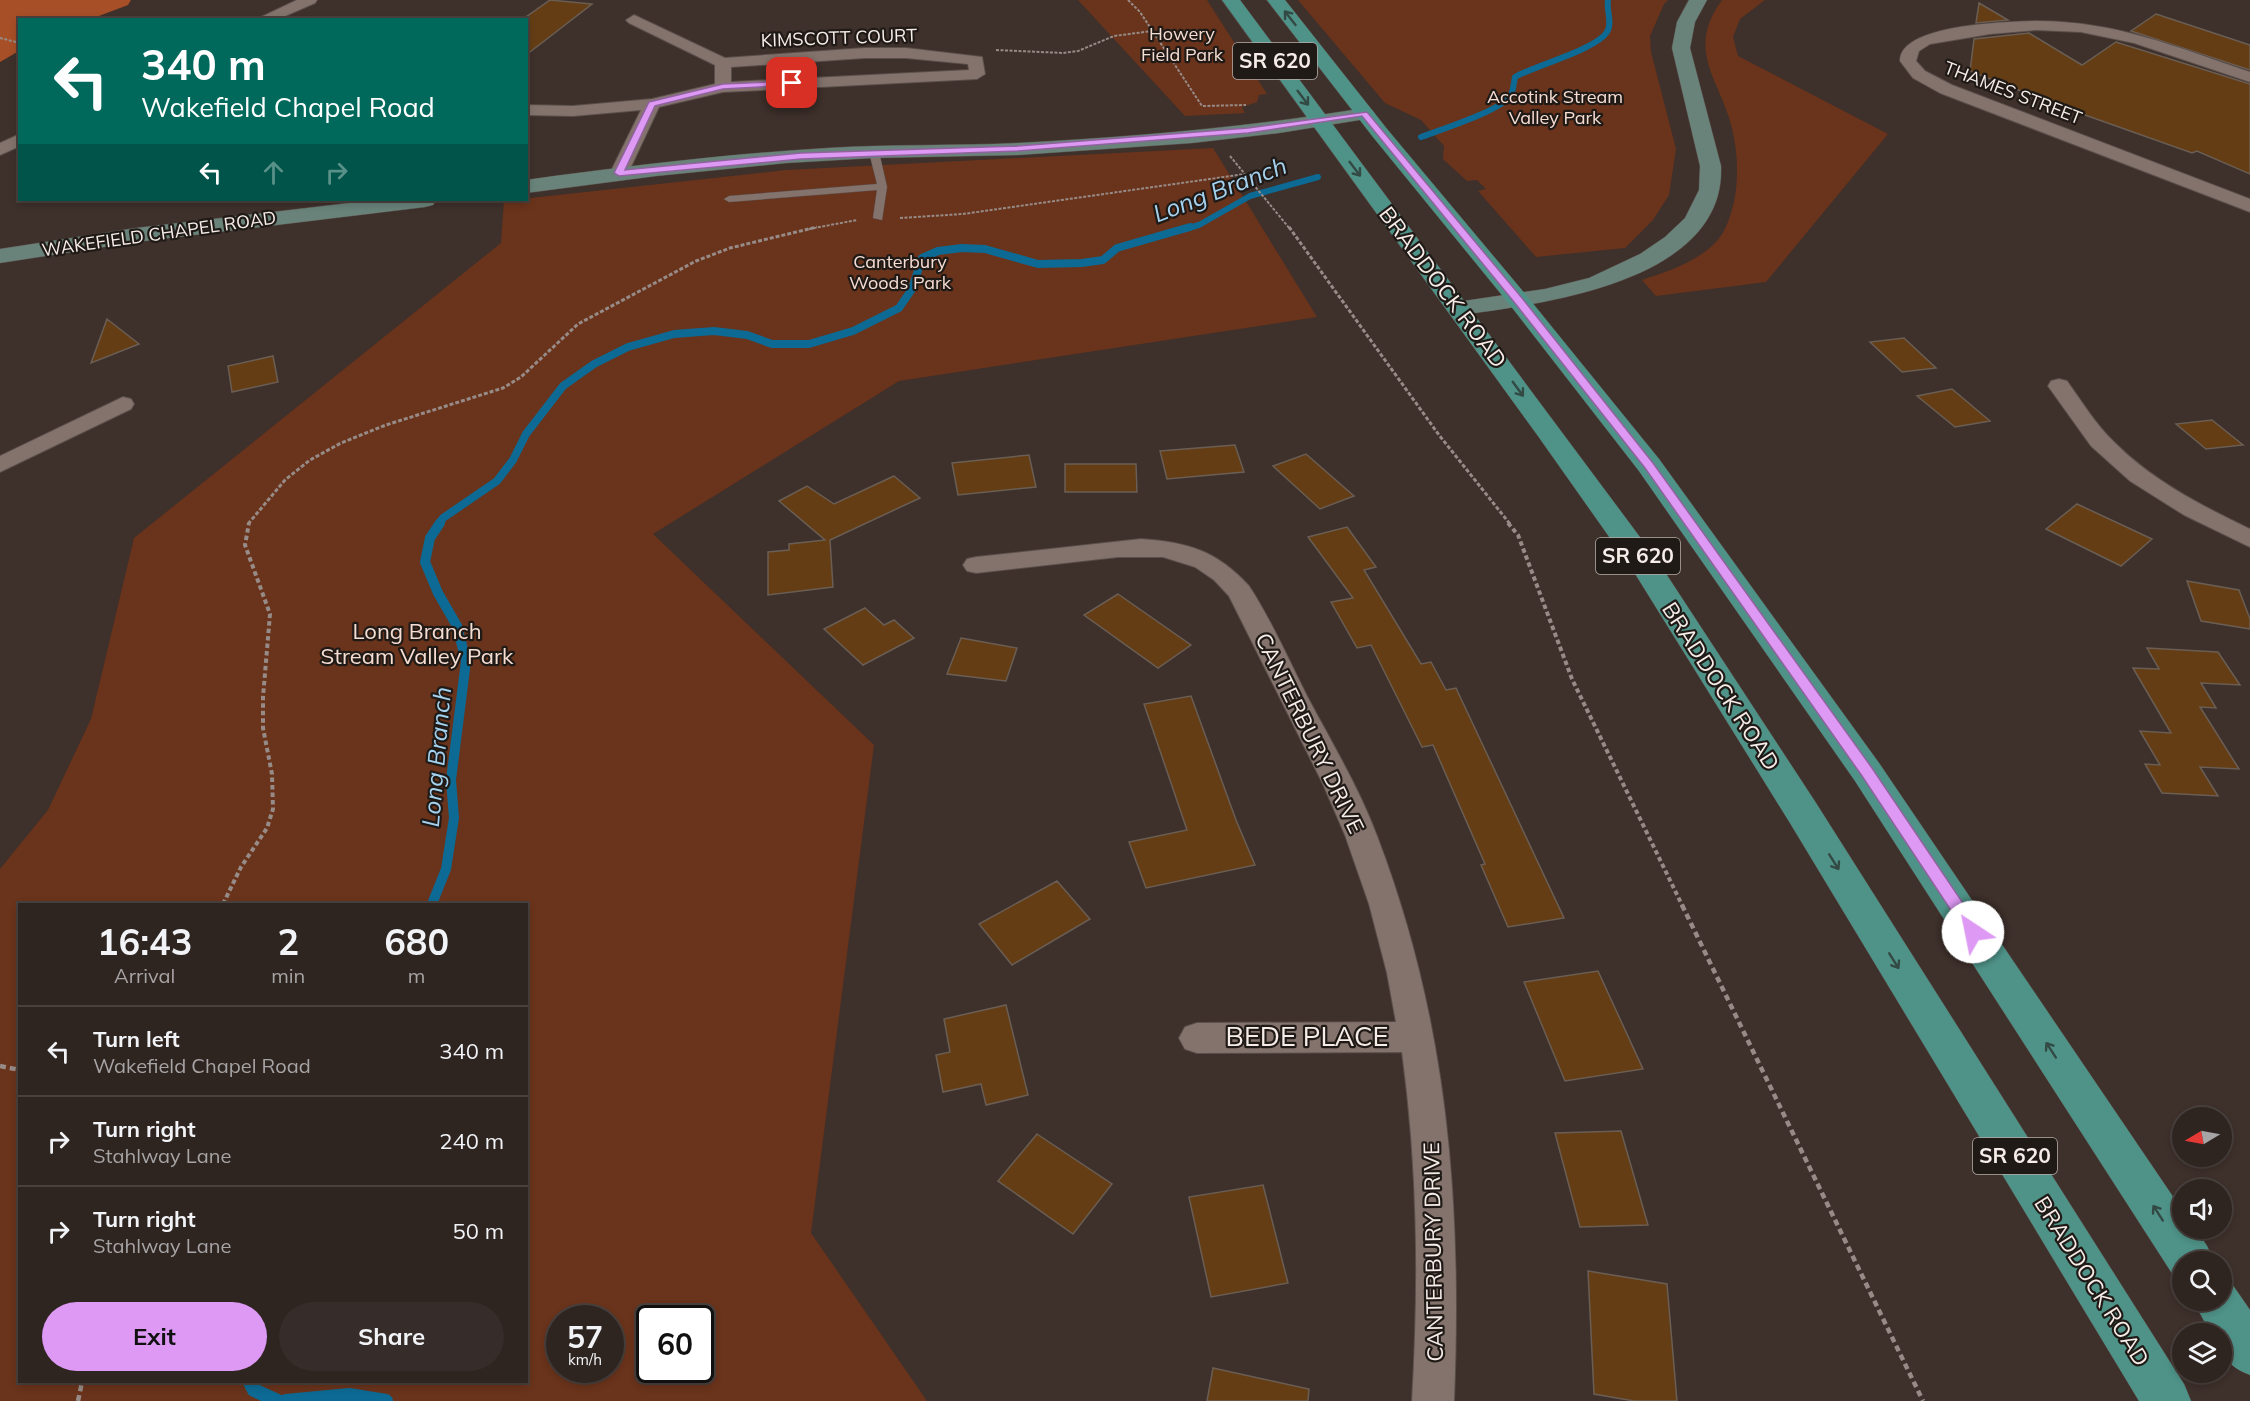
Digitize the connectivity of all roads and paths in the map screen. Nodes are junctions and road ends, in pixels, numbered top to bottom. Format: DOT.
graph roads {
  1 [pos="310,0"];
  2 [pos="1128,0"];
  3 [pos="1231,0"];
  4 [pos="1276,0"];
  5 [pos="1698,0"];
  6 [pos="267,18"];
  7 [pos="634,20"];
  8 [pos="1152,31"];
  9 [pos="0,39"];
  10 [pos="18,43"];
  11 [pos="1085,48"];
  12 [pos="723,63"];
  13 [pos="2250,77"];
  14 [pos="723,87"];
  15 [pos="652,104"];
  16 [pos="1251,109"];
  17 [pos="528,110"];
  18 [pos="1365,114"];
  19 [pos="1320,122"];
  20 [pos="18,140"];
  21 [pos="1224,149"];
  22 [pos="0,150"];
  23 [pos="874,152"];
  24 [pos="619,173"];
  25 [pos="1245,174"];
  26 [pos="528,187"];
  27 [pos="882,187"];
  28 [pos="729,199"];
  29 [pos="417,201"];
  30 [pos="2250,206"];
  31 [pos="878,218"];
  32 [pos="0,256"];
  33 [pos="1518,300"];
  34 [pos="1459,308"];
  35 [pos="2059,386"];
  36 [pos="123,404"];
  37 [pos="0,465"];
  38 [pos="2250,538"];
  39 [pos="976,566"];
  40 [pos="223,903"];
  41 [pos="1418,1037"];
  42 [pos="1197,1038"];
  43 [pos="0,1066"];
  44 [pos="18,1070"];
  45 [pos="2184,1251"];
  46 [pos="2223,1311"];
  47 [pos="2250,1351"];
  48 [pos="82,1383"];
  49 [pos="78,1401"];
  50 [pos="1433,1401"];
  51 [pos="1923,1401"];
  52 [pos="2167,1401"];
  1 -- 6 [label="street"];
  2 -- 8 [label="path"];
  3 -- 19 [label="main road, BRADDOCK ROAD / SR 620, one-way"];
  18 -- 4 [label="main road, BRADDOCK ROAD / SR 620, one-way"];
  5 -- 33 [label="main road"];
  7 -- 12 [label="street"];
  8 -- 11 [label="path"];
  8 -- 16 [label="path"];
  9 -- 10 [label="path"];
  12 -- 14 [label="street"];
  12 -- 14 [label="street, KIMSCOTT COURT"];
  13 -- 30 [label="street, THAMES STREET"];
  14 -- 15 [label="street"];
  15 -- 17 [label="street"];
  15 -- 24 [label="street"];
  18 -- 19 [label="main road"];
  18 -- 33 [label="main road, BRADDOCK ROAD / SR 620"];
  19 -- 23 [label="main road"];
  19 -- 34 [label="main road, BRADDOCK ROAD / SR 620, one-way"];
  20 -- 22 [label="street"];
  21 -- 25 [label="path"];
  23 -- 24 [label="main road"];
  23 -- 27 [label="lane"];
  24 -- 26 [label="main road"];
  25 -- 31 [label="path"];
  25 -- 51 [label="path"];
  27 -- 28 [label="lane"];
  27 -- 31 [label="lane"];
  29 -- 32 [label="main road, WAKEFIELD CHAPEL ROAD"];
  31 -- 40 [label="path"];
  33 -- 34 [label="main road"];
  45 -- 33 [label="main road, BRADDOCK ROAD / SR 620, one-way"];
  34 -- 52 [label="main road, BRADDOCK ROAD / SR 620, one-way"];
  35 -- 38 [label="street"];
  36 -- 37 [label="street"];
  39 -- 41 [label="street, CANTERBURY DRIVE"];
  41 -- 42 [label="street, BEDE PLACE"];
  41 -- 50 [label="street, CANTERBURY DRIVE"];
  43 -- 44 [label="path"];
  46 -- 47 [label="main road"];
  48 -- 49 [label="path"];
}
